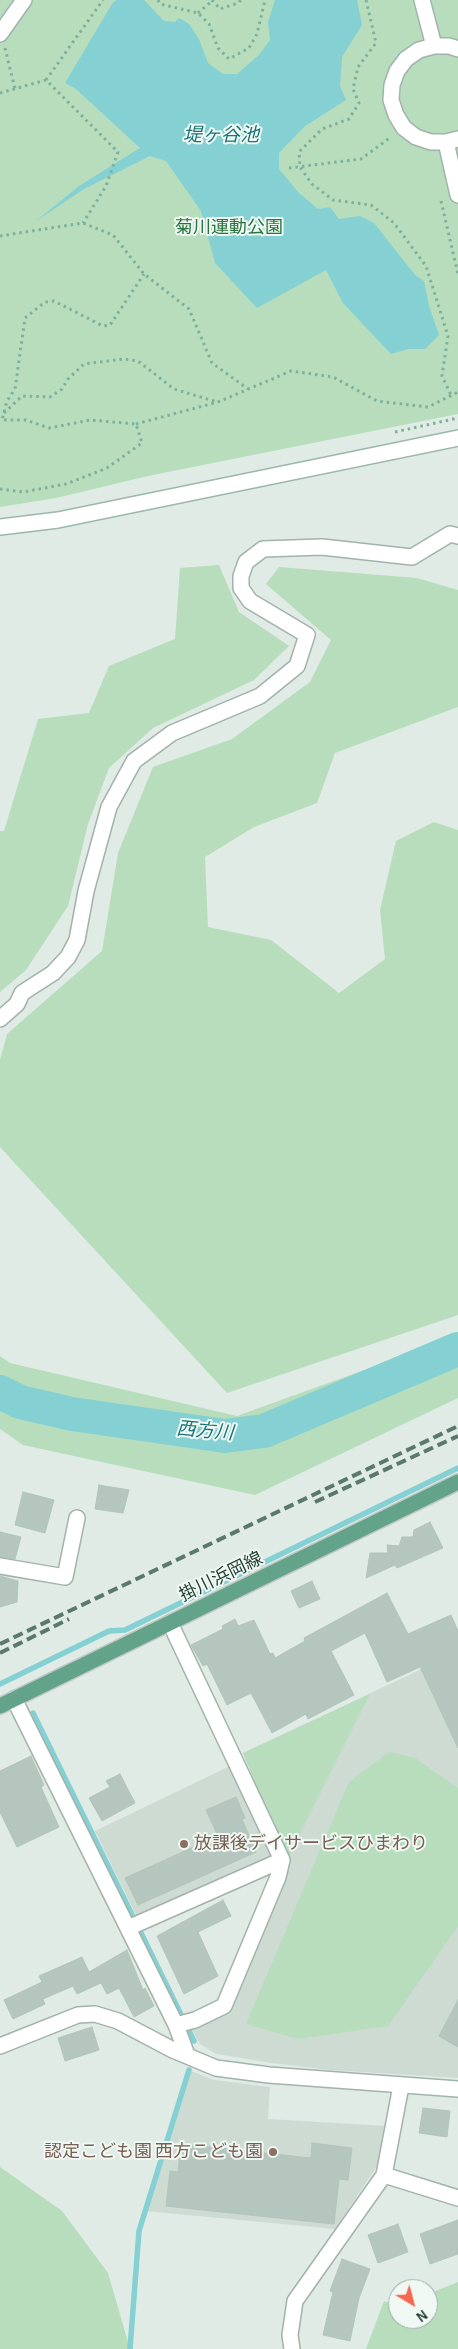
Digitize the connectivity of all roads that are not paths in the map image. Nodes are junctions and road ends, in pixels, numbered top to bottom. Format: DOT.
graph roads {
  1 [pos="24,0"];
  2 [pos="422,0"];
  3 [pos="0,34"];
  4 [pos="434,46"];
  5 [pos="458,49"];
  6 [pos="452,140"];
  7 [pos="458,195"];
  8 [pos="458,438"];
  9 [pos="0,527"];
  10 [pos="458,536"];
  11 [pos="0,1019"];
  12 [pos="458,1482"];
  13 [pos="77,1518"];
  14 [pos="0,1566"];
  15 [pos="170,1623"];
  16 [pos="14,1699"];
  17 [pos="0,1706"];
  18 [pos="282,1860"];
  19 [pos="128,1928"];
  20 [pos="181,2023"];
  21 [pos="0,2046"];
  22 [pos="187,2055"];
  23 [pos="401,2086"];
  24 [pos="458,2089"];
  25 [pos="384,2175"];
  26 [pos="458,2198"];
  27 [pos="292,2349"];
  1 -- 3 [label="street"];
  2 -- 4 [label="street"];
  4 -- 5 [label="street"];
  4 -- 6 [label="street"];
  6 -- 7 [label="street"];
  8 -- 9 [label="street"];
  10 -- 11 [label="street"];
  12 -- 15 [label="main road, 掛川浜岡線"];
  13 -- 14 [label="street"];
  15 -- 16 [label="main road, 掛川浜岡線"];
  15 -- 18 [label="street"];
  16 -- 17 [label="main road, 掛川浜岡線"];
  16 -- 19 [label="street"];
  18 -- 19 [label="street"];
  18 -- 20 [label="street"];
  19 -- 20 [label="street"];
  20 -- 22 [label="street"];
  21 -- 22 [label="street"];
  22 -- 23 [label="street"];
  23 -- 24 [label="street"];
  23 -- 25 [label="street"];
  25 -- 26 [label="street"];
  25 -- 27 [label="street"];
}
